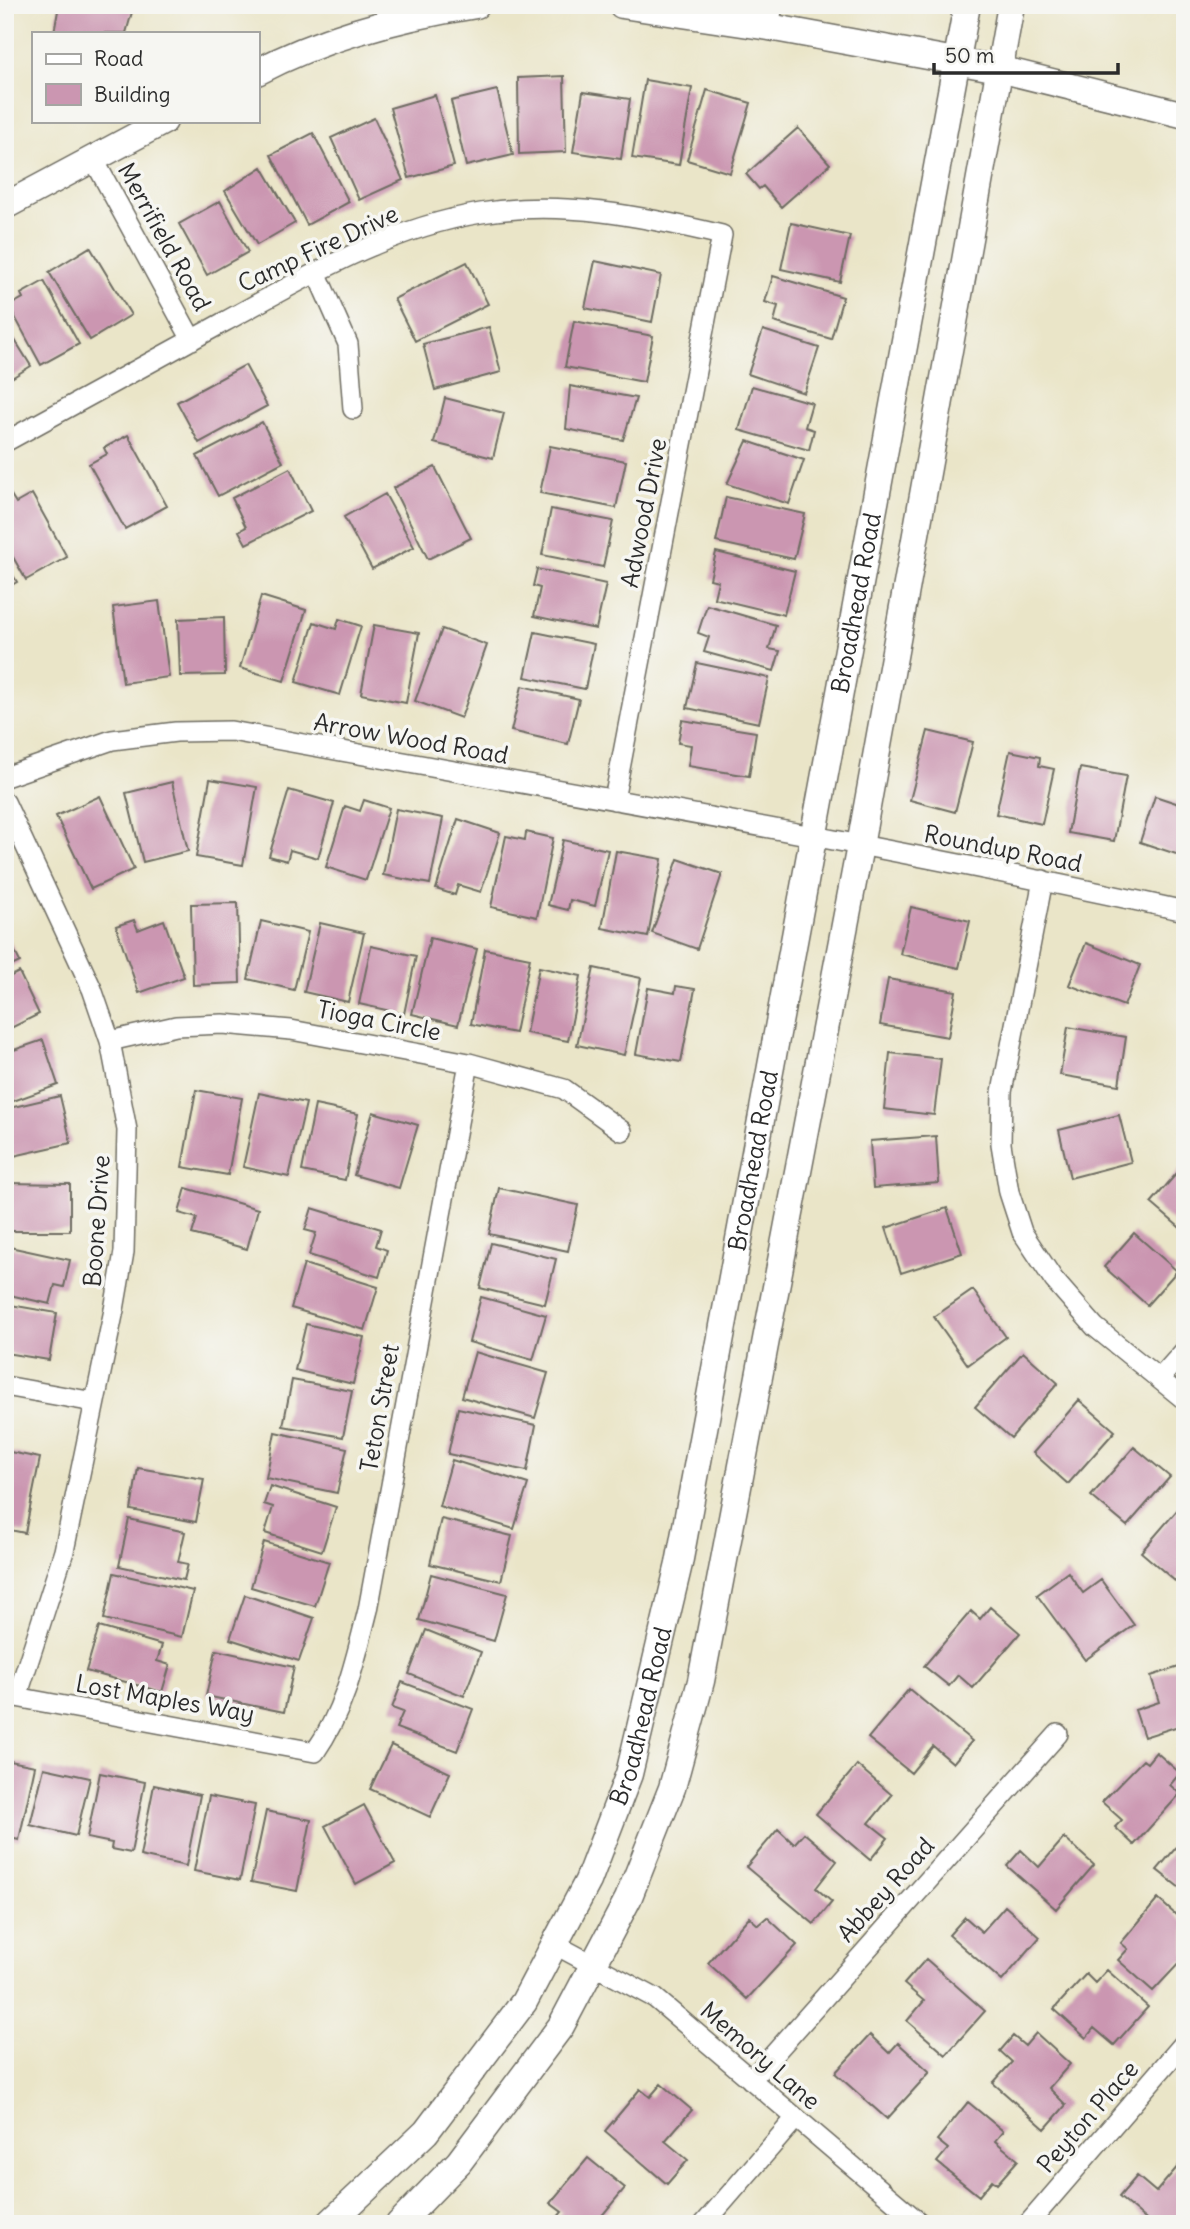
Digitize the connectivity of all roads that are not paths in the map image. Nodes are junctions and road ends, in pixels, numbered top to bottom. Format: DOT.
graph roads {
  1 [pos="476,5"];
  2 [pos="622,5"];
  3 [pos="967,5"];
  4 [pos="1011,5"];
  5 [pos="771,16"];
  6 [pos="957,61"];
  7 [pos="999,69"];
  8 [pos="259,71"];
  9 [pos="1185,115"];
  10 [pos="162,122"];
  11 [pos="93,158"];
  12 [pos="5,206"];
  13 [pos="722,234"];
  14 [pos="316,272"];
  15 [pos="192,340"];
  16 [pos="354,409"];
  17 [pos="5,442"];
  18 [pos="5,777"];
  19 [pos="614,800"];
  20 [pos="5,802"];
  21 [pos="812,836"];
  22 [pos="860,846"];
  23 [pos="1043,880"];
  24 [pos="1185,911"];
  25 [pos="110,1041"];
  26 [pos="469,1063"];
  27 [pos="622,1131"];
  28 [pos="1185,1350"];
  29 [pos="1160,1378"];
  30 [pos="5,1386"];
  31 [pos="1185,1400"];
  32 [pos="94,1402"];
  33 [pos="11,1696"];
  34 [pos="1058,1734"];
  35 [pos="316,1752"];
  36 [pos="554,1944"];
  37 [pos="594,1966"];
  38 [pos="1185,2042"];
  39 [pos="751,2080"];
  40 [pos="795,2119"];
  41 [pos="329,2224"];
  42 [pos="399,2224"];
  43 [pos="704,2224"];
  44 [pos="921,2224"];
  45 [pos="1028,2224"];
  1 -- 8 [label="street"];
  2 -- 5 [label="street"];
  3 -- 6 [label="street, Broadhead Road"];
  4 -- 7 [label="street, Broadhead Road"];
  5 -- 6 [label="street"];
  6 -- 7 [label="street"];
  6 -- 21 [label="street, Broadhead Road"];
  7 -- 9 [label="street"];
  7 -- 22 [label="street, Broadhead Road"];
  10 -- 11 [label="street"];
  11 -- 12 [label="street"];
  11 -- 15 [label="street, Merrifield Road"];
  13 -- 14 [label="street, Camp Fire Drive"];
  13 -- 19 [label="street, Adwood Drive"];
  14 -- 15 [label="street, Camp Fire Drive"];
  14 -- 16 [label="street"];
  15 -- 17 [label="street, Camp Fire Drive"];
  18 -- 19 [label="street, Arrow Wood Road"];
  19 -- 21 [label="street, Arrow Wood Road"];
  20 -- 25 [label="street, Boone Drive"];
  21 -- 22 [label="street, Roundup Road"];
  21 -- 36 [label="street, Broadhead Road"];
  22 -- 23 [label="street, Roundup Road"];
  22 -- 37 [label="street, Broadhead Road"];
  23 -- 24 [label="street, Roundup Road"];
  23 -- 29 [label="street"];
  25 -- 26 [label="street, Tioga Circle"];
  25 -- 32 [label="street, Boone Drive"];
  26 -- 27 [label="street, Tioga Circle"];
  26 -- 35 [label="street, Teton Street"];
  28 -- 29 [label="street"];
  29 -- 31 [label="street"];
  30 -- 32 [label="street"];
  32 -- 33 [label="street, Boone Drive"];
  33 -- 35 [label="street, Lost Maples Way"];
  34 -- 39 [label="street, Abbey Road"];
  36 -- 37 [label="street, Memory Lane"];
  36 -- 41 [label="street, Broadhead Road"];
  37 -- 39 [label="street, Memory Lane"];
  37 -- 42 [label="street, Broadhead Road"];
  38 -- 45 [label="street, Peyton Place"];
  39 -- 40 [label="street, Memory Lane"];
  40 -- 43 [label="street"];
  40 -- 44 [label="street, Memory Lane"];
}
